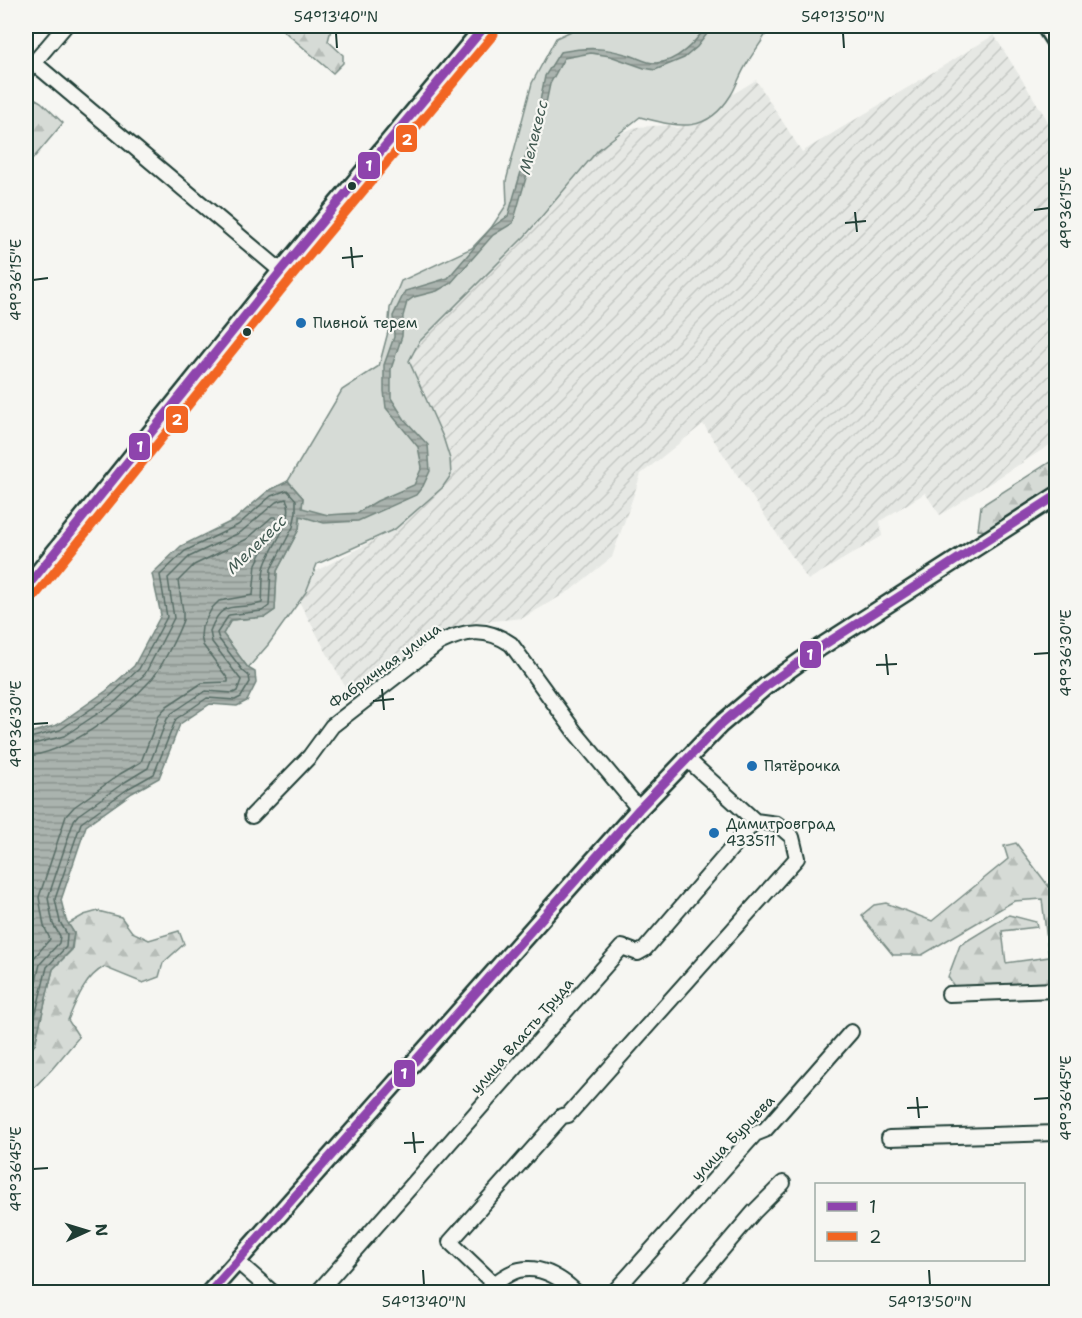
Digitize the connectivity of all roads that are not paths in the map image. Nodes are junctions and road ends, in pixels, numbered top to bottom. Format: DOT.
graph roads {
  1 [pos="65,26"];
  2 [pos="485,26"];
  3 [pos="1046,26"];
  4 [pos="1056,43"];
  5 [pos="29,67"];
  6 [pos="281,271"];
  7 [pos="1056,496"];
  8 [pos="26,588"];
  9 [pos="686,758"];
  10 [pos="639,809"];
  11 [pos="252,816"];
  12 [pos="755,821"];
  13 [pos="1056,990"];
  14 [pos="949,994"];
  15 [pos="851,1032"];
  16 [pos="1056,1133"];
  17 [pos="889,1138"];
  18 [pos="783,1183"];
  19 [pos="238,1262"];
  20 [pos="490,1288"];
  21 [pos="210,1293"];
  22 [pos="272,1293"];
  23 [pos="318,1293"];
  24 [pos="576,1293"];
  25 [pos="614,1293"];
  26 [pos="686,1293"];
  1 -- 5 [label="street"];
  2 -- 6 [label="main road"];
  3 -- 4 [label="main road"];
  5 -- 6 [label="street"];
  6 -- 8 [label="main road"];
  7 -- 9 [label="main road"];
  9 -- 10 [label="main road"];
  9 -- 12 [label="street"];
  10 -- 11 [label="street, Фабричная улица"];
  10 -- 19 [label="main road"];
  12 -- 20 [label="street"];
  12 -- 23 [label="street, улица Власть Труда"];
  13 -- 14 [label="street"];
  15 -- 25 [label="street, улица Бурцева"];
  16 -- 17 [label="street"];
  18 -- 26 [label="street"];
  19 -- 21 [label="main road"];
  19 -- 22 [label="street"];
  20 -- 24 [label="street"];
}
